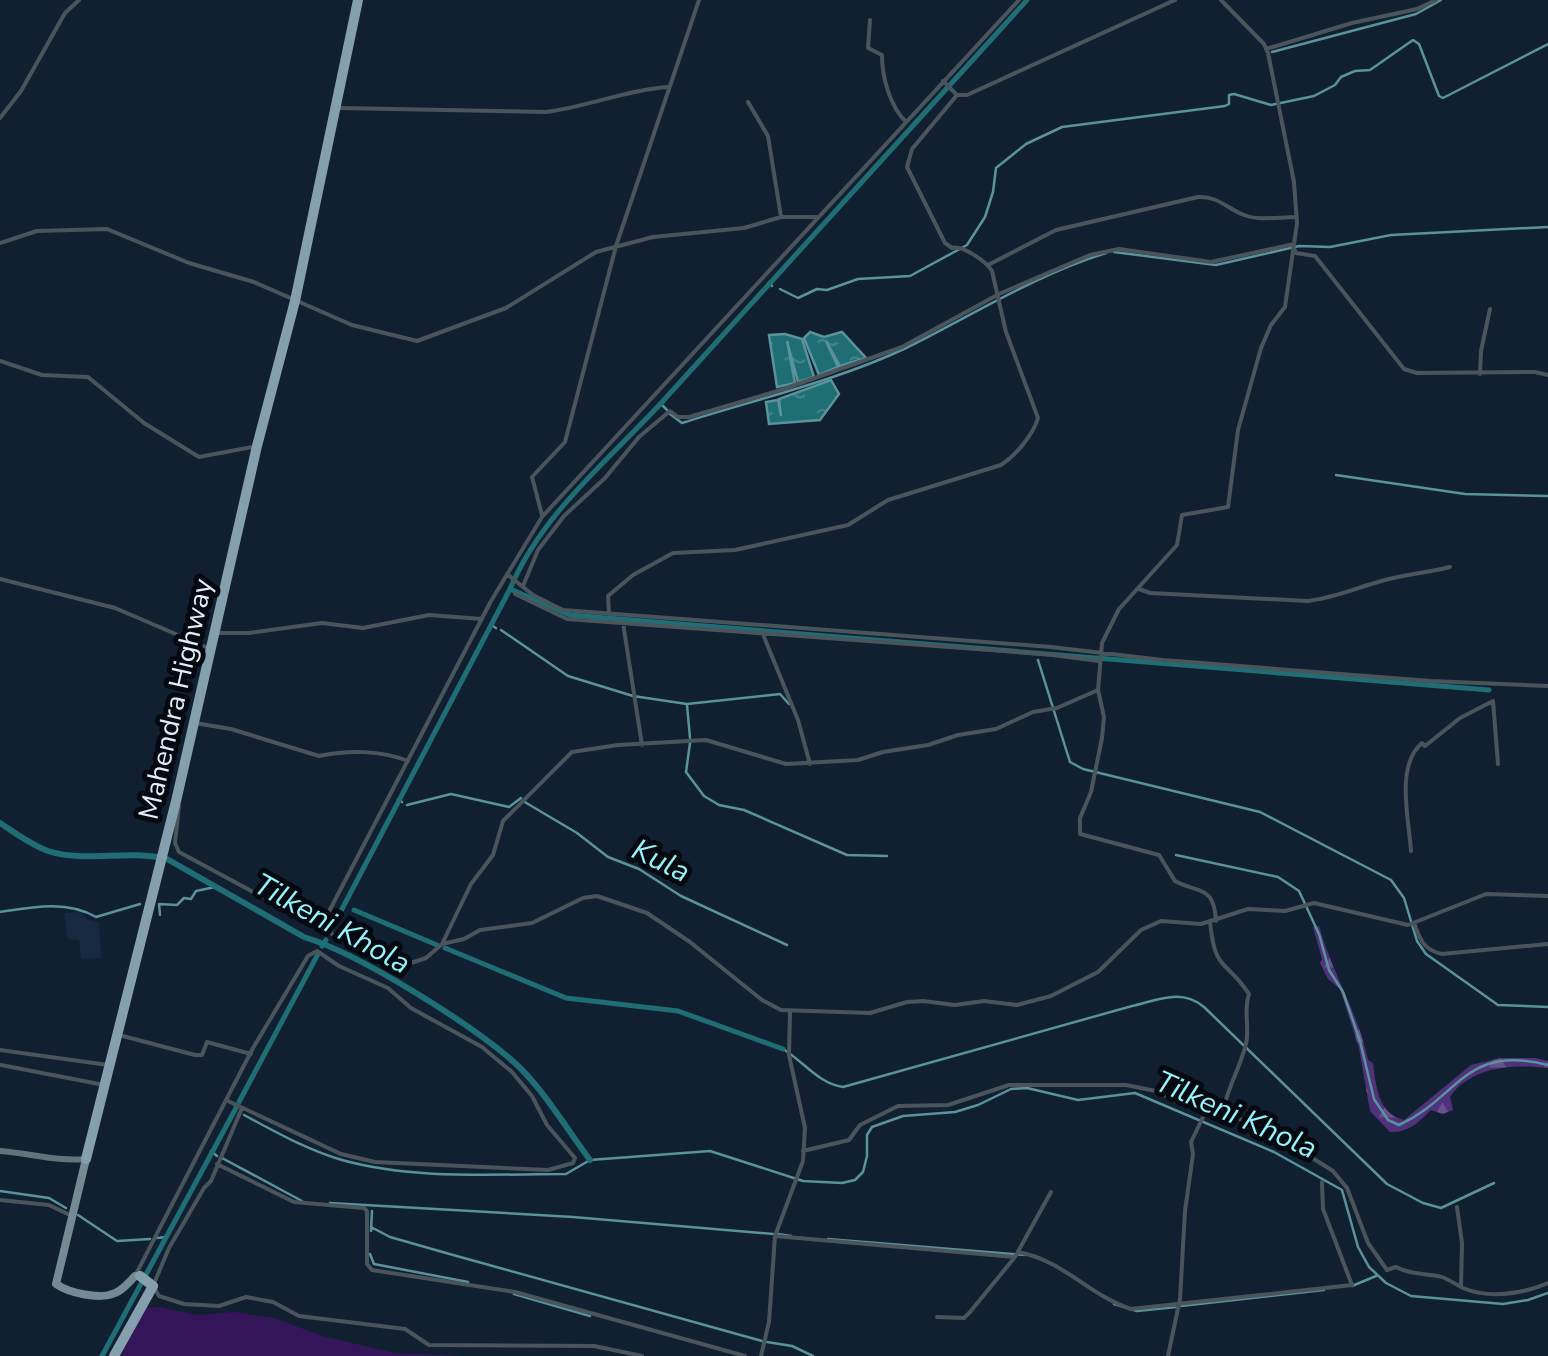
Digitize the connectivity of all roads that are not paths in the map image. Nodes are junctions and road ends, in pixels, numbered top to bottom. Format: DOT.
graph roads {
  1 [pos="78,0"];
  2 [pos="358,0"];
  3 [pos="700,0"];
  4 [pos="1019,0"];
  5 [pos="1176,0"];
  6 [pos="1221,0"];
  7 [pos="1436,0"];
  8 [pos="870,20"];
  9 [pos="1266,50"];
  10 [pos="945,83"];
  11 [pos="669,87"];
  12 [pos="956,93"];
  13 [pos="748,102"];
  14 [pos="336,108"];
  15 [pos="0,118"];
  16 [pos="906,122"];
  17 [pos="780,217"];
  18 [pos="817,217"];
  19 [pos="1297,218"];
  20 [pos="0,243"];
  21 [pos="616,246"];
  22 [pos="1294,246"];
  23 [pos="988,265"];
  24 [pos="1000,297"];
  25 [pos="295,302"];
  26 [pos="1490,309"];
  27 [pos="0,361"];
  28 [pos="1480,374"];
  29 [pos="1548,376"];
  30 [pos="256,446"];
  31 [pos="542,517"];
  32 [pos="1450,567"];
  33 [pos="510,576"];
  34 [pos="0,579"];
  35 [pos="522,586"];
  36 [pos="1139,588"];
  37 [pos="515,594"];
  38 [pos="609,615"];
  39 [pos="482,619"];
  40 [pos="623,623"];
  41 [pos="762,632"];
  42 [pos="216,633"];
  43 [pos="211,649"];
  44 [pos="1100,652"];
  45 [pos="1099,662"];
  46 [pos="1548,686"];
  47 [pos="1098,690"];
  48 [pos="192,722"];
  49 [pos="642,745"];
  50 [pos="408,761"];
  51 [pos="810,764"];
  52 [pos="1498,764"];
  53 [pos="177,796"];
  54 [pos="1411,851"];
  55 [pos="1548,896"];
  56 [pos="1213,921"];
  57 [pos="1411,924"];
  58 [pos="322,925"];
  59 [pos="442,944"];
  60 [pos="1548,944"];
  61 [pos="790,1012"];
  62 [pos="117,1034"];
  63 [pos="0,1050"];
  64 [pos="250,1054"];
  65 [pos="1,1065"];
  66 [pos="108,1066"];
  67 [pos="104,1085"];
  68 [pos="228,1101"];
  69 [pos="1208,1106"];
  70 [pos="1224,1107"];
  71 [pos="242,1108"];
  72 [pos="0,1151"];
  73 [pos="803,1151"];
  74 [pos="86,1159"];
  75 [pos="217,1164"];
  76 [pos="1322,1182"];
  77 [pos="1051,1192"];
  78 [pos="0,1200"];
  79 [pos="1457,1208"];
  80 [pos="72,1216"];
  81 [pos="775,1236"];
  82 [pos="1016,1254"];
  83 [pos="144,1279"];
  84 [pos="1548,1284"];
  85 [pos="1461,1287"];
  86 [pos="1178,1305"];
  87 [pos="937,1317"];
  88 [pos="114,1356"];
  89 [pos="642,1356"];
  90 [pos="745,1356"];
  91 [pos="761,1356"];
  92 [pos="1168,1356"];
  1 -- 15 [label="street"];
  2 -- 14 [label="highway, Mahendra Highway"];
  3 -- 11 [label="street"];
  4 -- 10 [label="street"];
  5 -- 12 [label="street"];
  6 -- 9 [label="street"];
  7 -- 9 [label="street"];
  8 -- 16 [label="street"];
  9 -- 19 [label="street"];
  10 -- 12 [label="street"];
  10 -- 16 [label="street"];
  11 -- 14 [label="street"];
  11 -- 21 [label="street"];
  12 -- 23 [label="street"];
  13 -- 17 [label="street"];
  14 -- 25 [label="highway, Mahendra Highway"];
  16 -- 18 [label="street"];
  17 -- 18 [label="street"];
  17 -- 21 [label="street"];
  18 -- 31 [label="street"];
  19 -- 22 [label="street"];
  19 -- 23 [label="street"];
  20 -- 25 [label="street"];
  21 -- 25 [label="street"];
  21 -- 31 [label="street"];
  22 -- 24 [label="street"];
  22 -- 28 [label="street"];
  22 -- 36 [label="street"];
  23 -- 24 [label="street"];
  24 -- 35 [label="street"];
  24 -- 38 [label="street"];
  25 -- 30 [label="highway, Mahendra Highway"];
  26 -- 28 [label="street"];
  27 -- 30 [label="street"];
  28 -- 29 [label="street"];
  30 -- 42 [label="highway, Mahendra Highway"];
  31 -- 33 [label="street"];
  32 -- 36 [label="street"];
  33 -- 35 [label="street"];
  33 -- 39 [label="street"];
  34 -- 43 [label="street"];
  35 -- 38 [label="street"];
  36 -- 44 [label="street"];
  37 -- 40 [label="street"];
  38 -- 44 [label="street"];
  39 -- 42 [label="street"];
  39 -- 50 [label="street"];
  40 -- 41 [label="street"];
  40 -- 49 [label="street"];
  41 -- 45 [label="street"];
  41 -- 51 [label="street"];
  42 -- 43 [label="highway, Mahendra Highway"];
  43 -- 48 [label="highway, Mahendra Highway"];
  44 -- 45 [label="street"];
  44 -- 46 [label="street"];
  45 -- 47 [label="street"];
  47 -- 51 [label="street"];
  47 -- 56 [label="street"];
  48 -- 50 [label="street"];
  48 -- 53 [label="highway, Mahendra Highway"];
  49 -- 51 [label="street"];
  49 -- 59 [label="street"];
  50 -- 58 [label="street"];
  52 -- 54 [label="street"];
  53 -- 58 [label="street"];
  53 -- 62 [label="highway, Mahendra Highway"];
  55 -- 57 [label="street"];
  56 -- 57 [label="street"];
  56 -- 61 [label="street"];
  56 -- 70 [label="street"];
  57 -- 60 [label="street"];
  58 -- 59 [label="street"];
  59 -- 61 [label="street"];
  61 -- 73 [label="street"];
  62 -- 64 [label="street"];
  62 -- 66 [label="highway, Mahendra Highway"];
  63 -- 66 [label="street"];
  64 -- 68 [label="street"];
  64 -- 71 [label="street"];
  65 -- 67 [label="street"];
  66 -- 67 [label="highway, Mahendra Highway"];
  67 -- 74 [label="highway, Mahendra Highway"];
  68 -- 71 [label="street"];
  68 -- 83 [label="street"];
  69 -- 70 [label="street"];
  69 -- 73 [label="street"];
  69 -- 86 [label="street"];
  70 -- 85 [label="street"];
  71 -- 75 [label="street"];
  72 -- 74 [label="street"];
  73 -- 81 [label="street"];
  74 -- 80 [label="main road, Mahendra Highway"];
  75 -- 83 [label="street"];
  75 -- 90 [label="street"];
  76 -- 86 [label="street"];
  77 -- 82 [label="street"];
  78 -- 80 [label="street"];
  79 -- 85 [label="street"];
  80 -- 83 [label="main road, Mahendra Highway"];
  81 -- 82 [label="street"];
  81 -- 91 [label="street"];
  82 -- 86 [label="street"];
  82 -- 87 [label="street"];
  83 -- 88 [label="highway"];
  83 -- 89 [label="street"];
  84 -- 85 [label="street"];
  86 -- 92 [label="street"];
}
